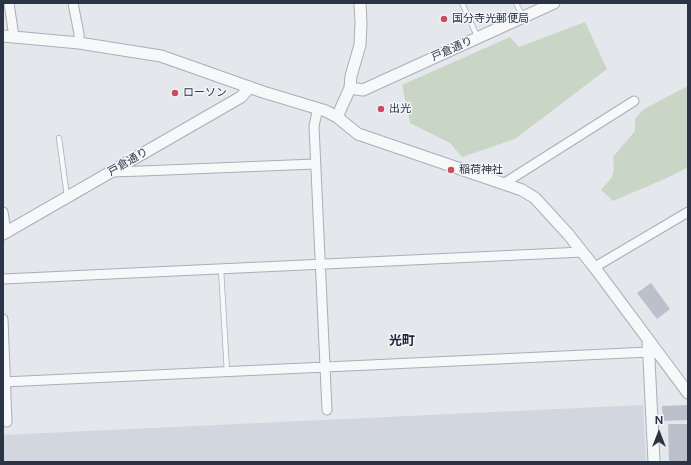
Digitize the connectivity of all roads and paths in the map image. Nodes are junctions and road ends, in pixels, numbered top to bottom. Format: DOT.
graph roads {
  1 [pos="9,3"];
  2 [pos="73,3"];
  3 [pos="360,3"];
  4 [pos="462,3"];
  5 [pos="516,3"];
  6 [pos="554,3"];
  7 [pos="523,17"];
  8 [pos="3,36"];
  9 [pos="14,37"];
  10 [pos="478,38"];
  11 [pos="79,43"];
  12 [pos="250,87"];
  13 [pos="350,88"];
  14 [pos="634,101"];
  15 [pos="318,108"];
  16 [pos="337,117"];
  17 [pos="59,138"];
  18 [pos="316,164"];
  19 [pos="111,172"];
  20 [pos="502,184"];
  21 [pos="67,197"];
  22 [pos="3,212"];
  23 [pos="688,212"];
  24 [pos="5,233"];
  25 [pos="583,252"];
  26 [pos="320,264"];
  27 [pos="595,267"];
  28 [pos="221,269"];
  29 [pos="3,279"];
  30 [pos="3,318"];
  31 [pos="648,339"];
  32 [pos="649,352"];
  33 [pos="325,367"];
  34 [pos="227,372"];
  35 [pos="4,382"];
  36 [pos="688,393"];
  37 [pos="327,410"];
  38 [pos="7,422"];
  39 [pos="654,462"];
  1 -- 9 [label="street"];
  2 -- 11 [label="street"];
  3 -- 13 [label="street"];
  4 -- 10 [label="lane"];
  5 -- 7 [label="lane"];
  6 -- 7 [label="street, 戸倉通り"];
  7 -- 10 [label="street, 戸倉通り"];
  8 -- 9 [label="street"];
  9 -- 11 [label="street"];
  10 -- 13 [label="street, 戸倉通り"];
  11 -- 12 [label="street"];
  12 -- 15 [label="street"];
  12 -- 19 [label="street, 戸倉通り"];
  13 -- 16 [label="street"];
  14 -- 20 [label="street"];
  15 -- 16 [label="street"];
  15 -- 18 [label="street"];
  16 -- 20 [label="street"];
  17 -- 21 [label="lane"];
  18 -- 19 [label="street"];
  18 -- 26 [label="street"];
  19 -- 21 [label="street, 戸倉通り"];
  20 -- 25 [label="street"];
  21 -- 24 [label="street, 戸倉通り"];
  22 -- 24 [label="street"];
  23 -- 27 [label="street"];
  25 -- 26 [label="street"];
  25 -- 27 [label="street"];
  26 -- 28 [label="street"];
  26 -- 33 [label="street"];
  27 -- 31 [label="street"];
  28 -- 29 [label="street"];
  28 -- 34 [label="lane"];
  30 -- 35 [label="street"];
  31 -- 32 [label="street"];
  31 -- 36 [label="street"];
  32 -- 33 [label="street"];
  32 -- 39 [label="street"];
  33 -- 34 [label="street"];
  33 -- 37 [label="street"];
  34 -- 35 [label="street"];
  35 -- 38 [label="street"];
}
